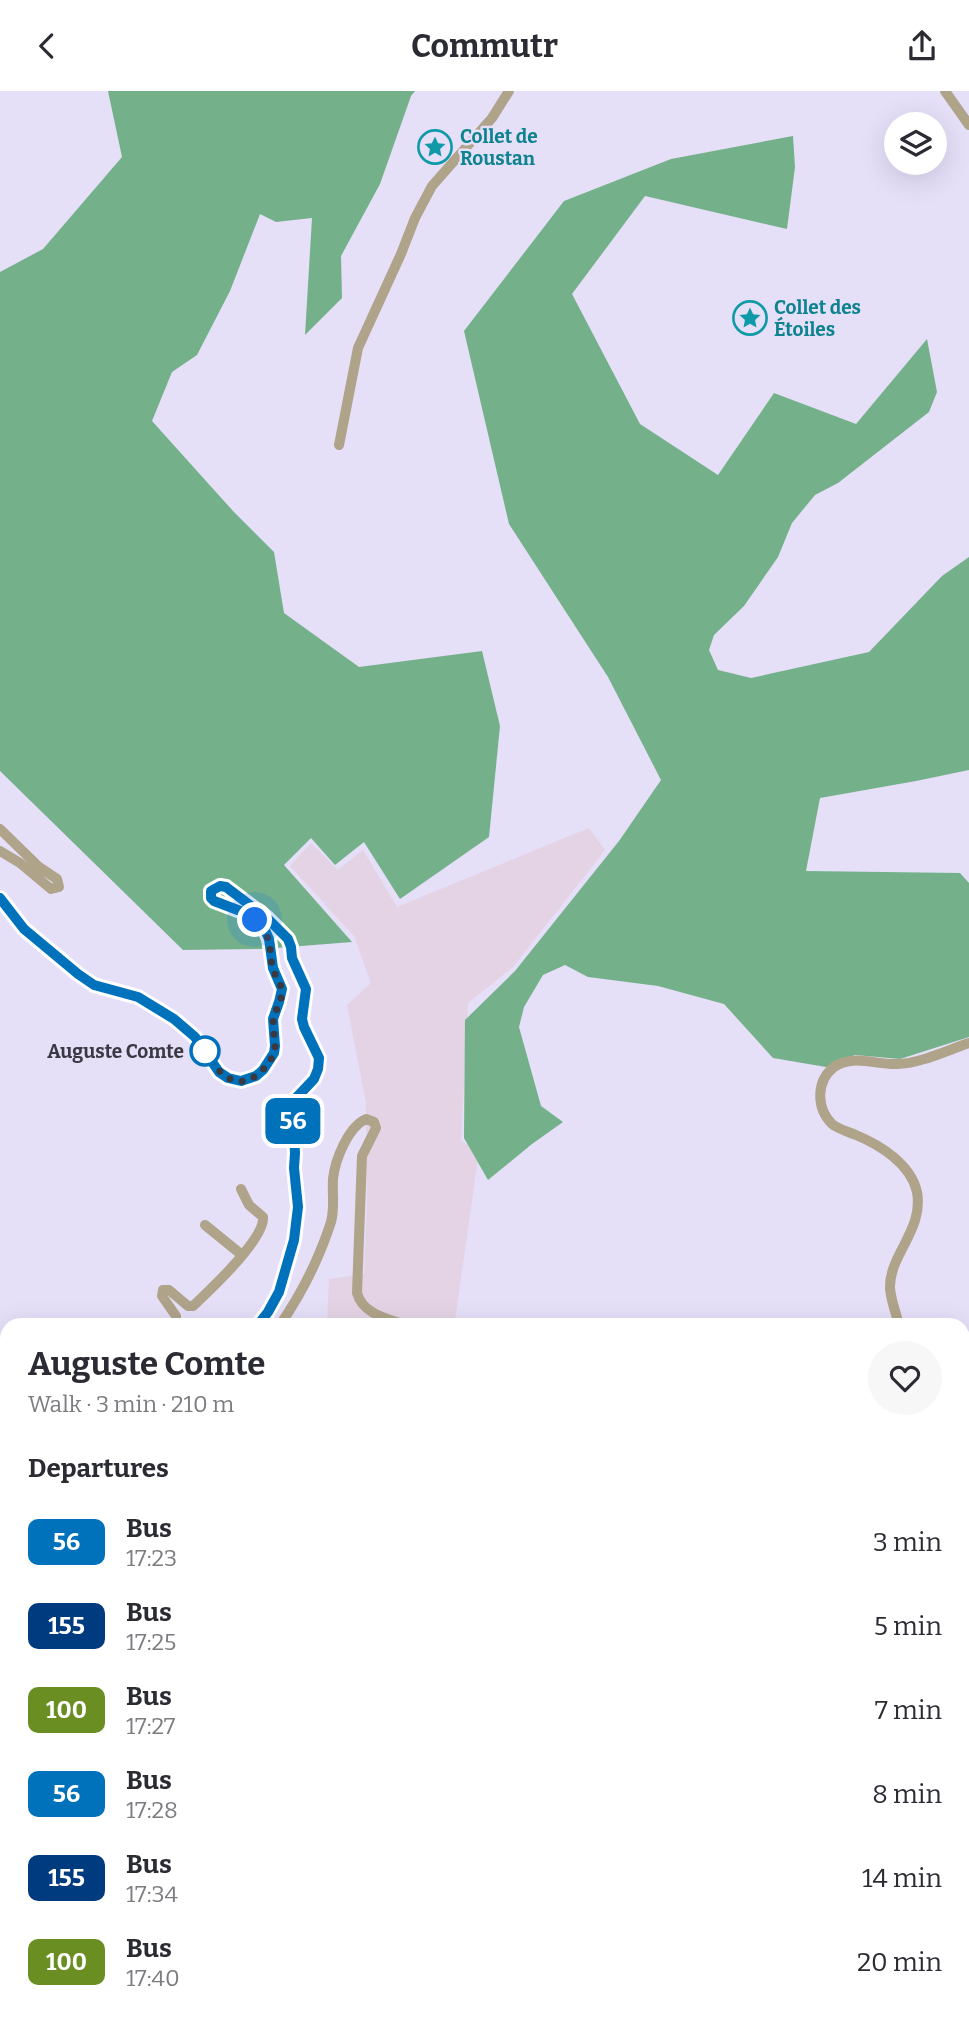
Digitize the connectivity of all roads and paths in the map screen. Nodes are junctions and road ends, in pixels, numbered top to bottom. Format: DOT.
graph roads {
  1 [pos="509,91"];
  2 [pos="945,91"];
  3 [pos="969,125"];
  4 [pos="339,445"];
  5 [pos="0,829"];
  6 [pos="0,851"];
  7 [pos="0,898"];
  8 [pos="969,1043"];
  9 [pos="241,1189"];
  10 [pos="205,1225"];
  11 [pos="242,1255"];
  12 [pos="176,1318"];
  13 [pos="263,1318"];
  14 [pos="284,1318"];
  15 [pos="388,1318"];
  16 [pos="897,1318"];
  1 -- 4 [label="street"];
  2 -- 3 [label="street"];
  5 -- 6 [label="street"];
  7 -- 13 [label="street"];
  8 -- 16 [label="street"];
  9 -- 11 [label="street"];
  10 -- 11 [label="street"];
  11 -- 12 [label="street"];
  14 -- 15 [label="street"];
}
